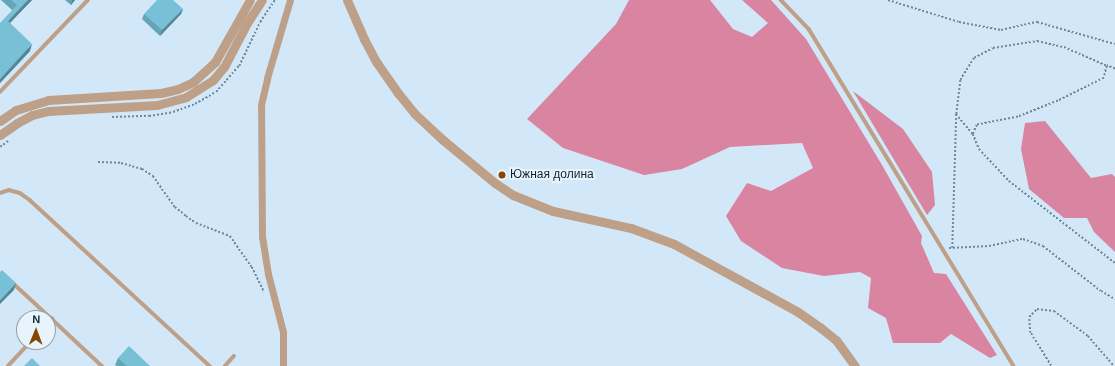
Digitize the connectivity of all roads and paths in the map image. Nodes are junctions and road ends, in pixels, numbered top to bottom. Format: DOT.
graph roads {
  1 [pos="88,0"];
  2 [pos="250,0"];
  3 [pos="262,0"];
  4 [pos="290,0"];
  5 [pos="347,0"];
  6 [pos="781,0"];
  7 [pos="888,0"];
  8 [pos="1115,44"];
  9 [pos="1107,66"];
  10 [pos="1115,69"];
  11 [pos="0,92"];
  12 [pos="956,114"];
  13 [pos="0,121"];
  14 [pos="973,134"];
  15 [pos="0,135"];
  16 [pos="98,162"];
  17 [pos="0,193"];
  18 [pos="943,248"];
  19 [pos="952,248"];
  20 [pos="1115,263"];
  21 [pos="10,279"];
  22 [pos="267,298"];
  23 [pos="1115,299"];
  24 [pos="43,310"];
  25 [pos="56,323"];
  26 [pos="23,350"];
  27 [pos="234,356"];
  28 [pos="8,366"];
  29 [pos="102,366"];
  30 [pos="210,366"];
  31 [pos="225,366"];
  32 [pos="283,366"];
  33 [pos="855,366"];
  34 [pos="1014,366"];
  35 [pos="1050,366"];
  36 [pos="1114,366"];
  1 -- 11 [label="lane"];
  2 -- 13 [label="street"];
  3 -- 15 [label="street"];
  4 -- 32 [label="street"];
  5 -- 33 [label="street"];
  6 -- 18 [label="lane"];
  7 -- 8 [label="path"];
  9 -- 10 [label="path"];
  9 -- 12 [label="path"];
  9 -- 14 [label="path"];
  12 -- 14 [label="path"];
  12 -- 19 [label="path"];
  14 -- 20 [label="path"];
  16 -- 22 [label="path"];
  17 -- 30 [label="lane"];
  18 -- 19 [label="path"];
  18 -- 34 [label="lane"];
  19 -- 23 [label="path"];
  21 -- 24 [label="lane"];
  25 -- 29 [label="lane"];
  26 -- 28 [label="lane"];
  27 -- 31 [label="lane"];
  35 -- 36 [label="path"];
}
